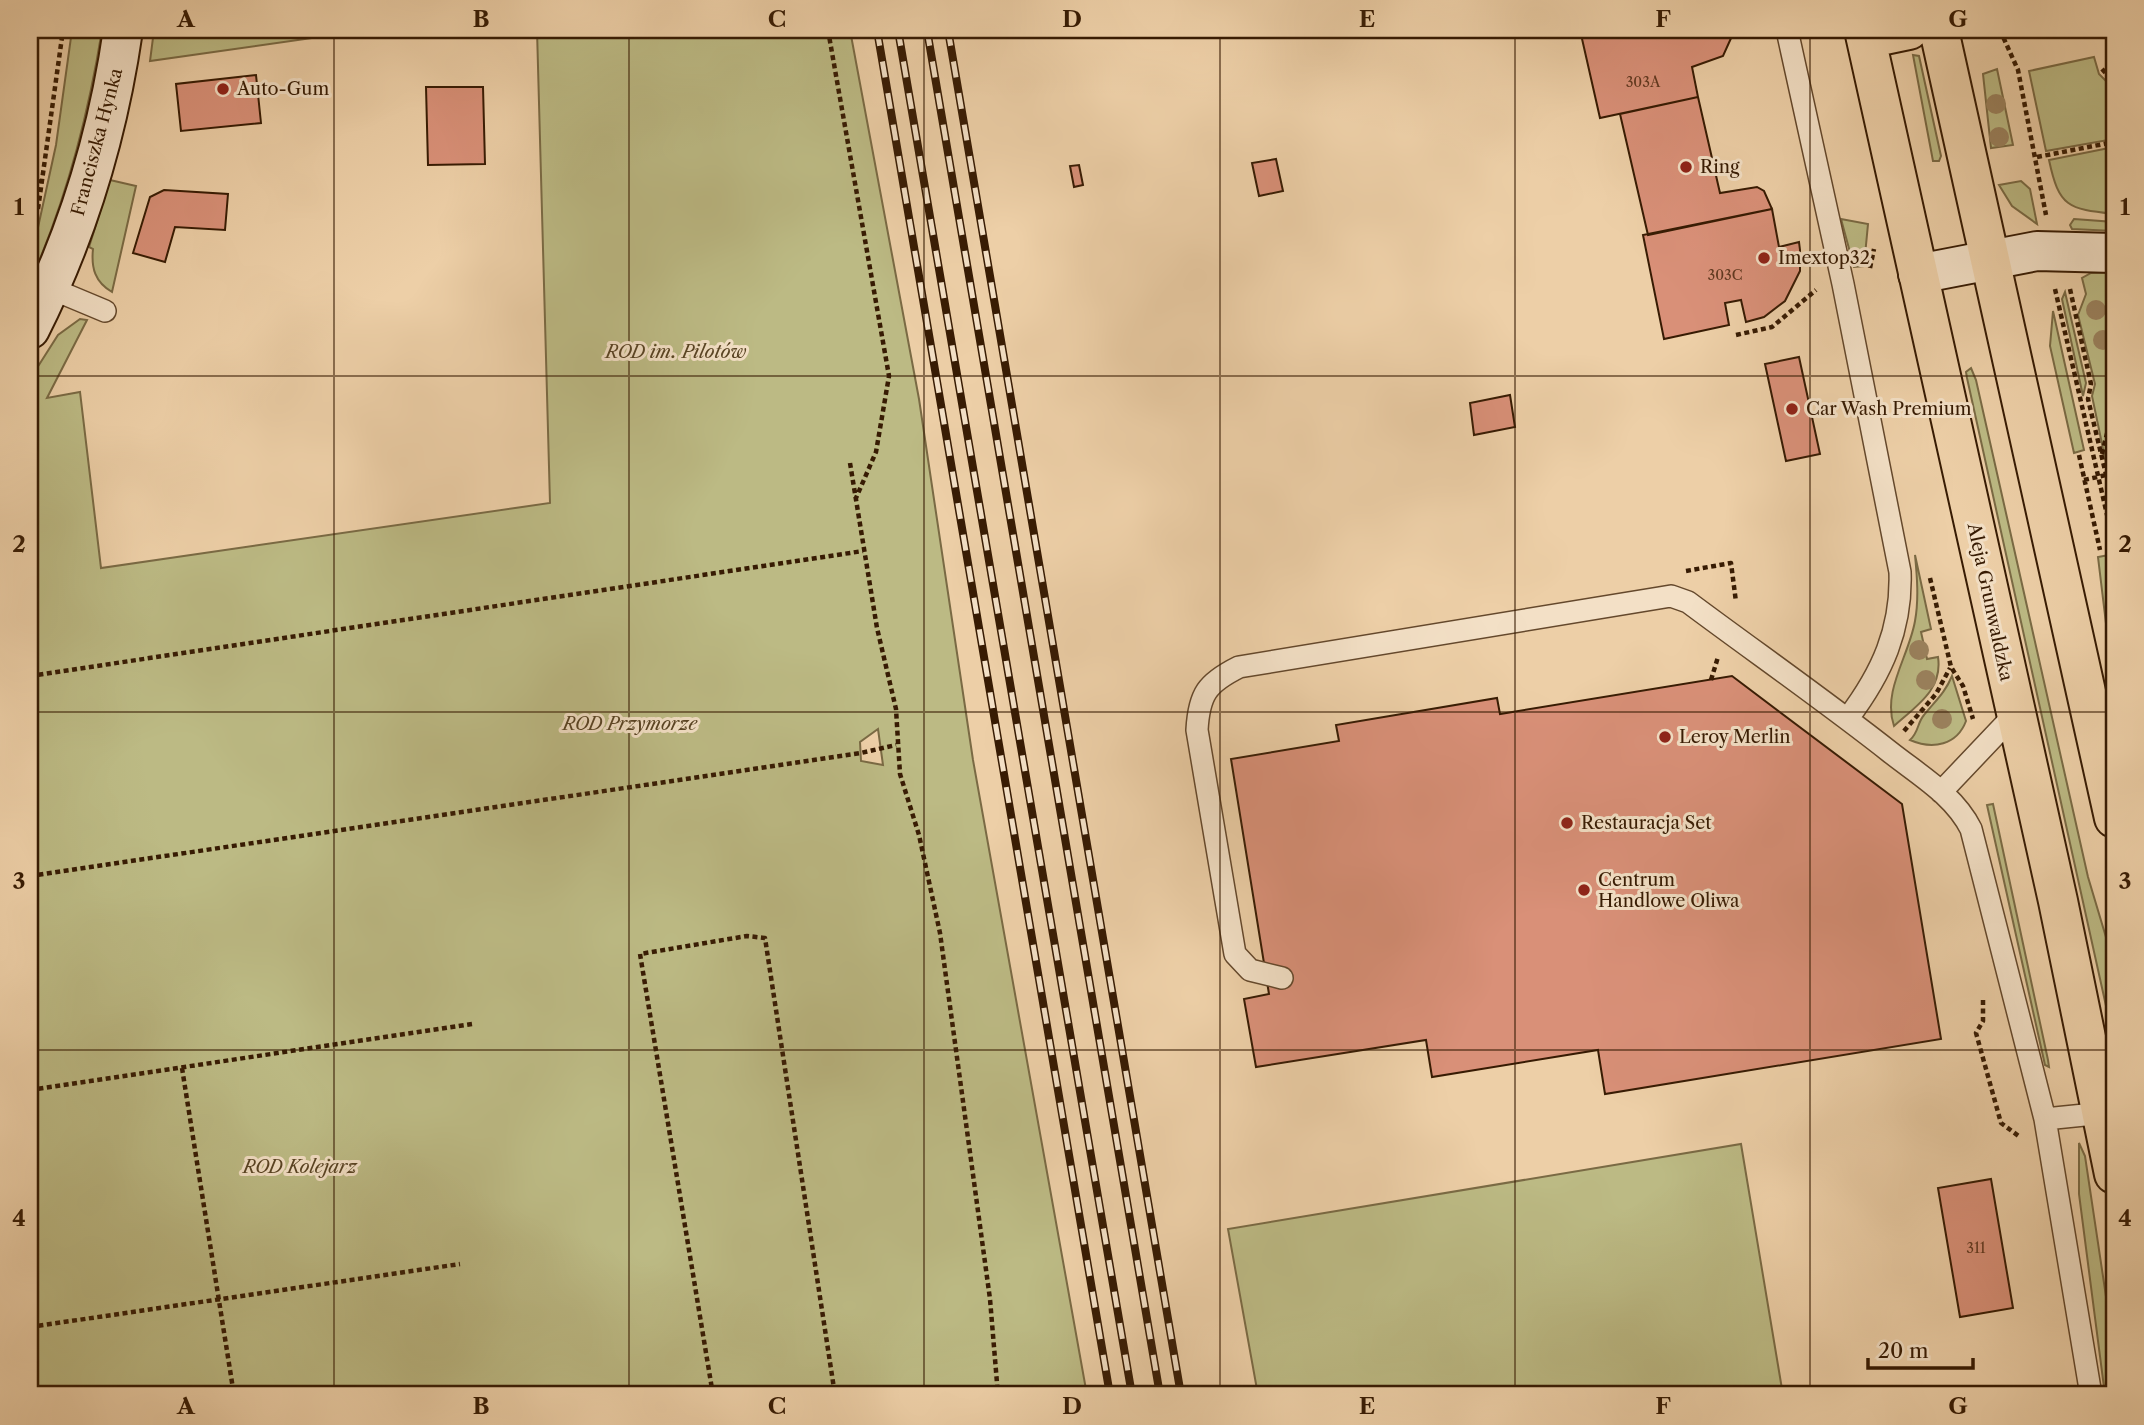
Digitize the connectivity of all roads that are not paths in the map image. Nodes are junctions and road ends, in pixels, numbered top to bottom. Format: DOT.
graph roads {
  1 [pos="123,30"];
  2 [pos="1787,30"];
  3 [pos="1909,30"];
  4 [pos="1939,30"];
  5 [pos="1865,34"];
  6 [pos="2114,253"];
  7 [pos="1990,258"];
  8 [pos="1918,274"];
  9 [pos="50,288"];
  10 [pos="105,311"];
  11 [pos="30,329"];
  12 [pos="2015,714"];
  13 [pos="1848,718"];
  14 [pos="1941,792"];
  15 [pos="2114,817"];
  16 [pos="1282,978"];
  17 [pos="2104,1112"];
  18 [pos="2045,1119"];
  19 [pos="2114,1174"];
  20 [pos="2091,1395"];
  1 -- 9 [label="street, Franciszka Hynka"];
  2 -- 13 [label="lane"];
  3 -- 5 [label="main road"];
  4 -- 7 [label="main road"];
  5 -- 8 [label="main road, Aleja Grunwaldzka"];
  6 -- 7 [label="street"];
  7 -- 8 [label="street"];
  7 -- 15 [label="main road"];
  8 -- 12 [label="main road, Aleja Grunwaldzka"];
  9 -- 10 [label="lane"];
  9 -- 11 [label="street, Franciszka Hynka"];
  12 -- 14 [label="lane"];
  12 -- 17 [label="main road, Aleja Grunwaldzka"];
  13 -- 14 [label="lane"];
  13 -- 16 [label="lane"];
  14 -- 18 [label="lane"];
  17 -- 18 [label="lane"];
  17 -- 19 [label="main road, Aleja Grunwaldzka"];
  18 -- 20 [label="lane"];
}
